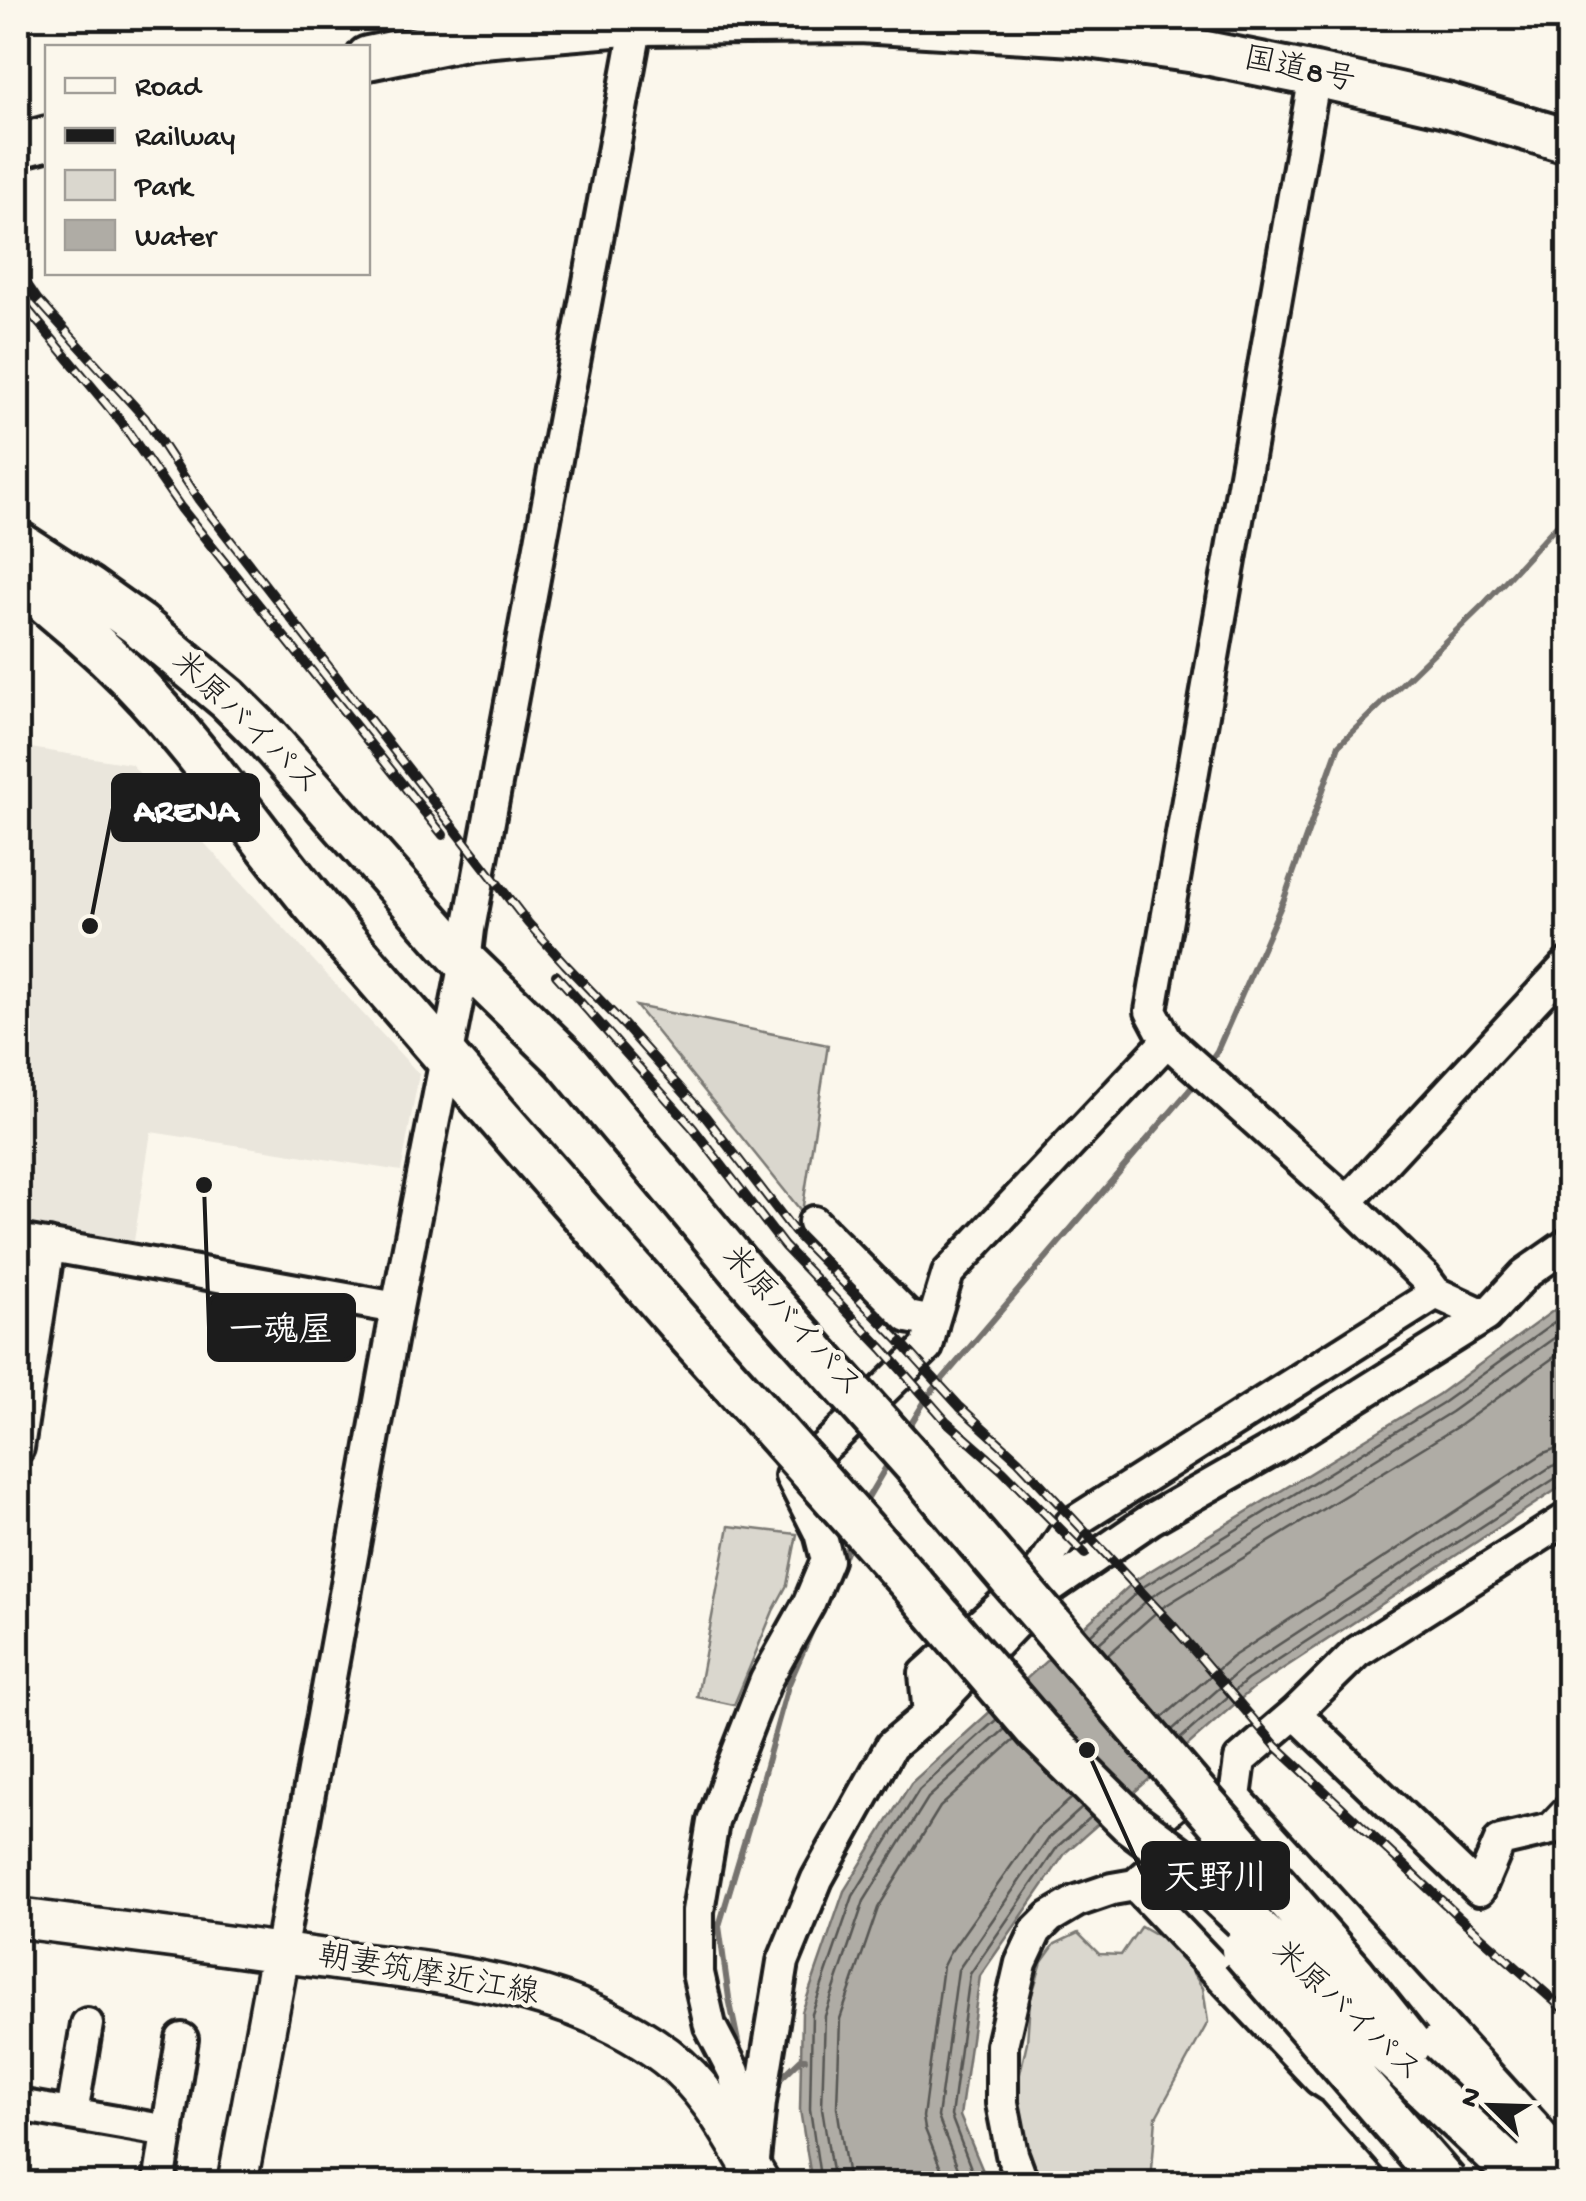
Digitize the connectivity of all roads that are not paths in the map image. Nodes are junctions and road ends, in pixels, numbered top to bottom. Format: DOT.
graph roads {
  1 [pos="638,20"];
  2 [pos="370,58"];
  3 [pos="1315,74"];
  4 [pos="45,139"];
  5 [pos="1568,141"];
  6 [pos="18,146"];
  7 [pos="18,543"];
  8 [pos="18,580"];
  9 [pos="465,962"];
  10 [pos="1568,964"];
  11 [pos="1167,1041"];
  12 [pos="446,1060"];
  13 [pos="565,1060"];
  14 [pos="520,1141"];
  15 [pos="1346,1202"];
  16 [pos="814,1222"];
  17 [pos="18,1240"];
  18 [pos="1568,1244"];
  19 [pos="49,1245"];
  20 [pos="1436,1293"];
  21 [pos="397,1308"];
  22 [pos="1486,1316"];
  23 [pos="933,1322"];
  24 [pos="878,1394"];
  25 [pos="21,1402"];
  26 [pos="18,1448"];
  27 [pos="791,1476"];
  28 [pos="1568,1518"];
  29 [pos="929,1714"];
  30 [pos="1295,1714"];
  31 [pos="1235,1798"];
  32 [pos="1568,1811"];
  33 [pos="1130,1822"];
  34 [pos="1134,1885"];
  35 [pos="18,1918"];
  36 [pos="280,1953"];
  37 [pos="1354,1974"];
  38 [pos="87,2024"];
  39 [pos="182,2039"];
  40 [pos="18,2105"];
  41 [pos="72,2114"];
  42 [pos="168,2131"];
  43 [pos="1568,2167"];
  44 [pos="1513,2172"];
  45 [pos="757,2176"];
  46 [pos="160,2184"];
  47 [pos="237,2184"];
  48 [pos="1023,2184"];
  49 [pos="1419,2184"];
  50 [pos="1446,2184"];
  51 [pos="1555,2184"];
  1 -- 2 [label="highway, 国道8号"];
  1 -- 3 [label="highway, 国道8号"];
  1 -- 9 [label="street"];
  3 -- 5 [label="highway, 国道8号"];
  3 -- 11 [label="street"];
  4 -- 6 [label="highway"];
  7 -- 9 [label="highway, 米原バイパス"];
  8 -- 12 [label="highway, 米原バイパス"];
  9 -- 12 [label="street"];
  9 -- 13 [label="highway, 米原バイパス"];
  10 -- 15 [label="street"];
  11 -- 15 [label="street"];
  11 -- 23 [label="street"];
  12 -- 14 [label="highway, 米原バイパス"];
  12 -- 21 [label="street"];
  13 -- 24 [label="street"];
  13 -- 37 [label="highway, 米原バイパス, bridge"];
  14 -- 27 [label="street"];
  14 -- 33 [label="highway, 米原バイパス, bridge"];
  15 -- 20 [label="street"];
  16 -- 23 [label="street"];
  17 -- 19 [label="street"];
  18 -- 22 [label="street"];
  19 -- 21 [label="street"];
  19 -- 25 [label="street"];
  20 -- 22 [label="street"];
  20 -- 29 [label="street"];
  21 -- 36 [label="street"];
  22 -- 29 [label="street"];
  23 -- 24 [label="street"];
  24 -- 27 [label="street"];
  25 -- 26 [label="street"];
  27 -- 45 [label="street"];
  28 -- 30 [label="street"];
  29 -- 45 [label="street"];
  30 -- 31 [label="street"];
  30 -- 32 [label="street"];
  31 -- 34 [label="street"];
  31 -- 43 [label="street"];
  33 -- 44 [label="highway, 米原バイパス, bridge"];
  33 -- 50 [label="highway, bridge"];
  34 -- 48 [label="street"];
  34 -- 49 [label="street"];
  35 -- 36 [label="main road, 朝妻筑摩近江線"];
  36 -- 45 [label="main road, 朝妻筑摩近江線"];
  36 -- 47 [label="main road"];
  37 -- 44 [label="highway, 米原バイパス, bridge"];
  37 -- 51 [label="highway, bridge"];
  38 -- 41 [label="street"];
  39 -- 42 [label="street"];
  40 -- 41 [label="street"];
  41 -- 42 [label="street"];
  42 -- 46 [label="street"];
}
